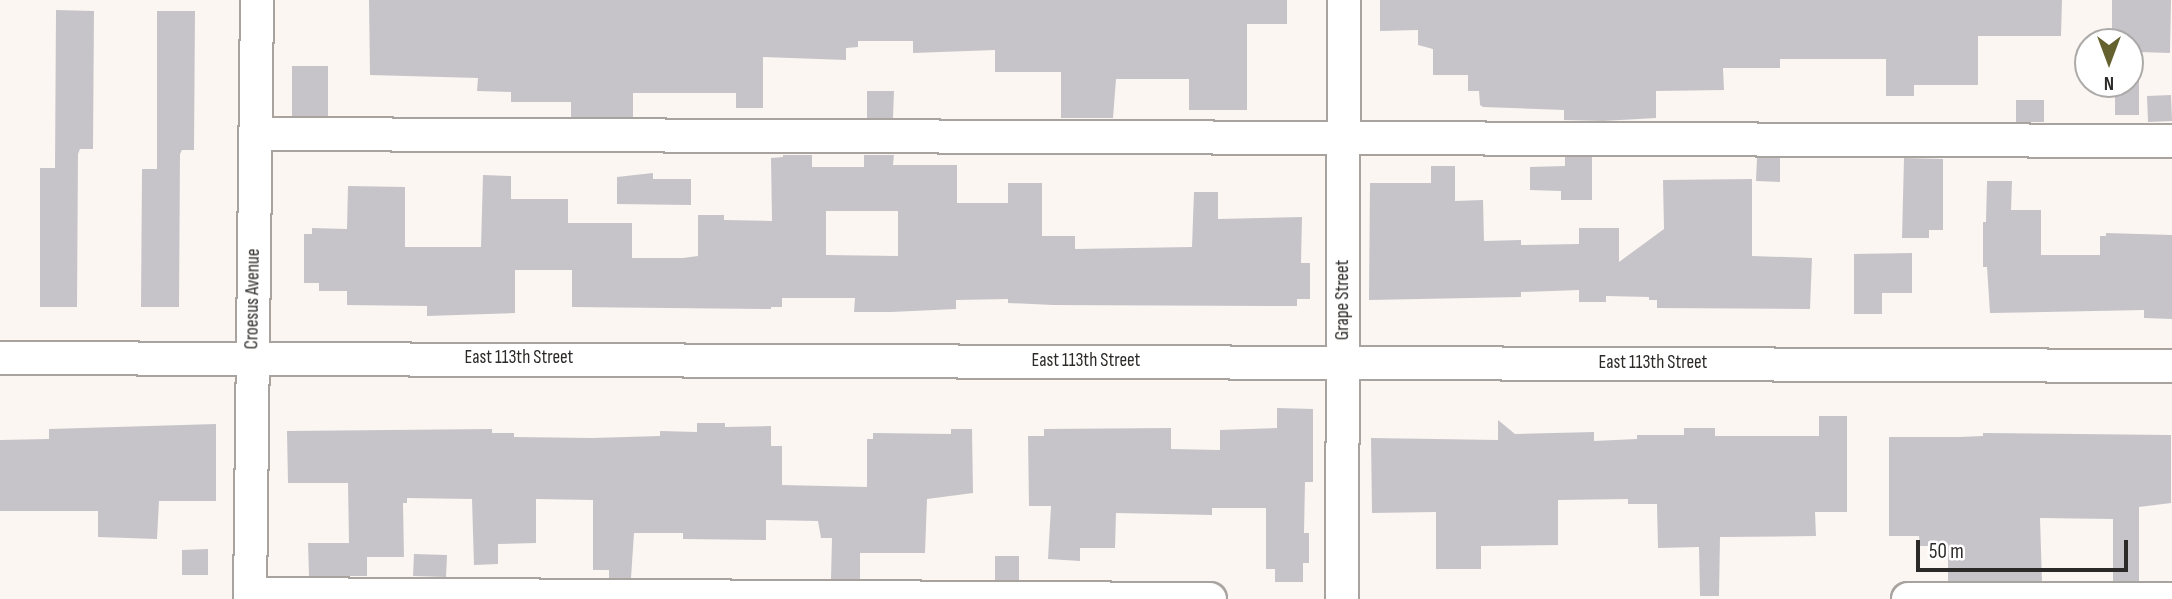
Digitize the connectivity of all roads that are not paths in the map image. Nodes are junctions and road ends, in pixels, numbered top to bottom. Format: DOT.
graph roads {
  1 [pos="257,0"];
  2 [pos="1344,0"];
  3 [pos="255,134"];
  4 [pos="1344,138"];
  5 [pos="2172,141"];
  6 [pos="253,357"];
  7 [pos="0,358"];
  8 [pos="1343,362"];
  9 [pos="2172,366"];
  10 [pos="250,596"];
  11 [pos="1210,599"];
  12 [pos="1342,599"];
  13 [pos="1908,599"];
  14 [pos="2172,599"];
  1 -- 3 [label="street, Croesus Avenue"];
  2 -- 4 [label="street, Grape Street"];
  3 -- 4 [label="street"];
  3 -- 6 [label="street, Croesus Avenue"];
  4 -- 5 [label="street"];
  4 -- 8 [label="street, Grape Street"];
  6 -- 7 [label="street, East 113th Street"];
  6 -- 8 [label="street, East 113th Street"];
  6 -- 10 [label="street, Croesus Avenue"];
  8 -- 9 [label="street, East 113th Street"];
  8 -- 12 [label="street, Grape Street"];
  10 -- 11 [label="street"];
  13 -- 14 [label="street"];
}
